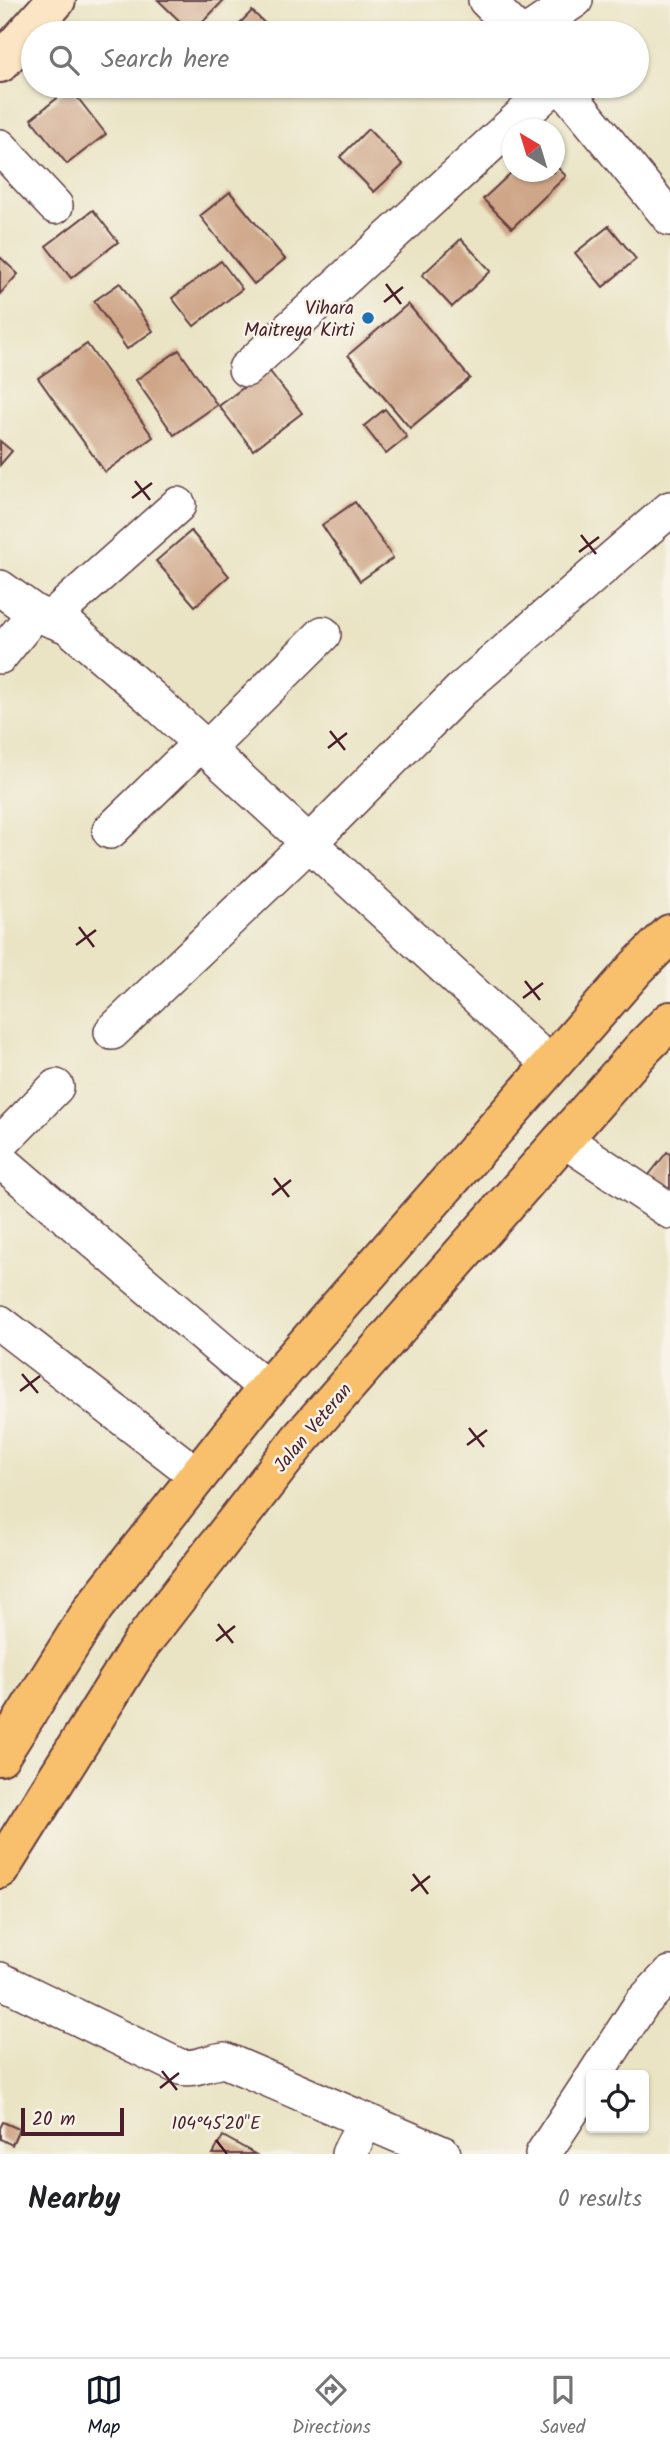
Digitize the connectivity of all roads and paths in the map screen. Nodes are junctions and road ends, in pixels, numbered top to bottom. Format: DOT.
graph roads {
  1 [pos="56,0"];
  2 [pos="486,0"];
  3 [pos="575,0"];
  4 [pos="37,21"];
  5 [pos="507,21"];
  6 [pos="544,21"];
  7 [pos="21,39"];
  8 [pos="0,63"];
  9 [pos="541,98"];
  10 [pos="572,98"];
  11 [pos="0,147"];
  12 [pos="55,206"];
  13 [pos="670,218"];
  14 [pos="247,369"];
  15 [pos="178,505"];
  16 [pos="670,509"];
  17 [pos="0,588"];
  18 [pos="43,616"];
  19 [pos="323,634"];
  20 [pos="0,656"];
  21 [pos="204,746"];
  22 [pos="110,831"];
  23 [pos="309,843"];
  24 [pos="670,934"];
  25 [pos="670,1021"];
  26 [pos="112,1032"];
  27 [pos="551,1065"];
  28 [pos="55,1087"];
  29 [pos="563,1139"];
  30 [pos="0,1144"];
  31 [pos="0,1160"];
  32 [pos="670,1211"];
  33 [pos="0,1323"];
  34 [pos="267,1390"];
  35 [pos="198,1476"];
  36 [pos="0,1756"];
  37 [pos="0,1869"];
  38 [pos="670,1974"];
  39 [pos="0,1980"];
  40 [pos="598,2070"];
  41 [pos="586,2089"];
  42 [pos="365,2121"];
  43 [pos="349,2154"];
  44 [pos="443,2154"];
  45 [pos="543,2154"];
  1 -- 4 [label="street"];
  2 -- 5 [label="street"];
  3 -- 6 [label="street"];
  7 -- 8 [label="street"];
  9 -- 14 [label="street"];
  10 -- 13 [label="street"];
  11 -- 12 [label="street"];
  15 -- 18 [label="street"];
  16 -- 23 [label="street"];
  17 -- 18 [label="street"];
  18 -- 20 [label="street"];
  18 -- 21 [label="street"];
  19 -- 21 [label="street"];
  21 -- 22 [label="street"];
  21 -- 23 [label="street"];
  23 -- 26 [label="street"];
  23 -- 27 [label="street"];
  24 -- 27 [label="highway"];
  25 -- 29 [label="highway, Jalan Veteran"];
  27 -- 34 [label="highway"];
  28 -- 30 [label="street"];
  29 -- 32 [label="street"];
  29 -- 37 [label="highway, Jalan Veteran"];
  31 -- 34 [label="street"];
  33 -- 35 [label="street"];
  34 -- 35 [label="highway"];
  35 -- 36 [label="highway"];
  38 -- 40 [label="street"];
  39 -- 42 [label="street"];
  41 -- 45 [label="street"];
  42 -- 43 [label="street"];
  42 -- 44 [label="street"];
}
